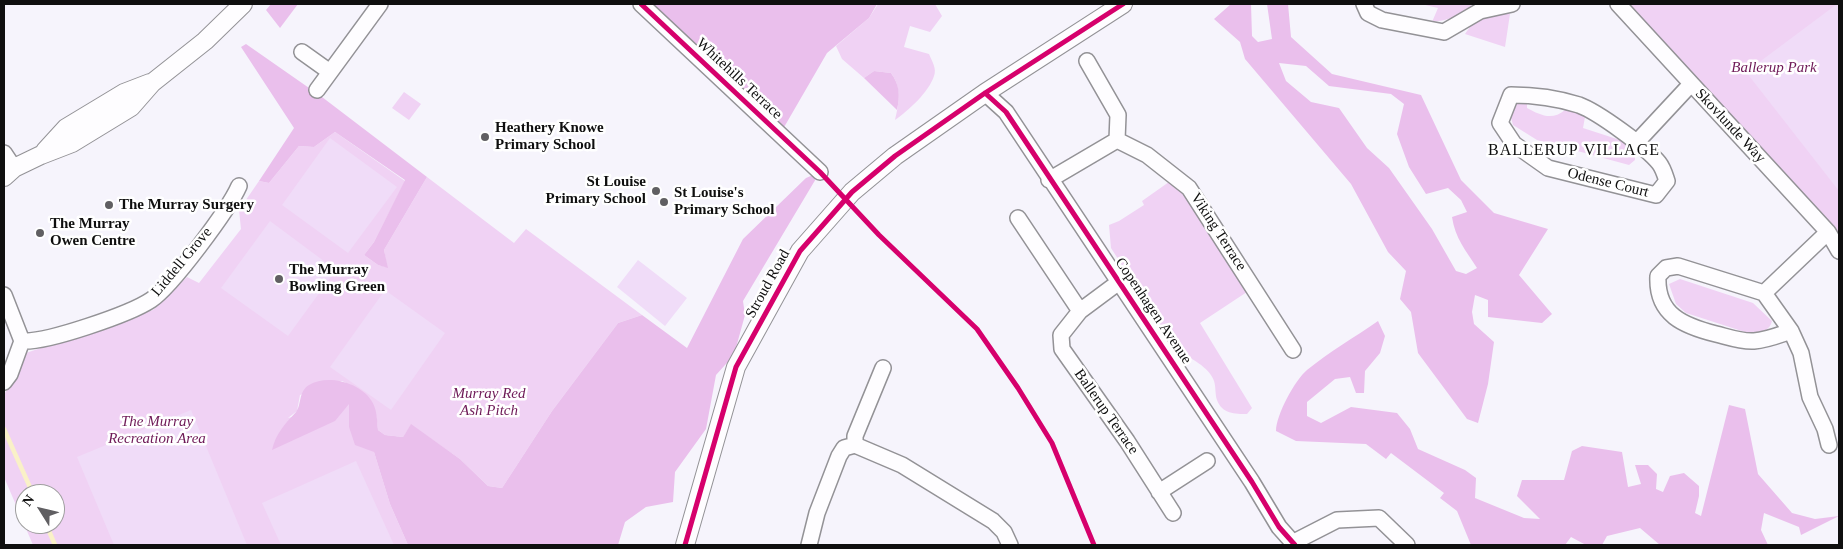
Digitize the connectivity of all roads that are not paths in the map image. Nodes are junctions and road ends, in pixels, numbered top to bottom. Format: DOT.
graph roads {
  1 [pos="243,4"];
  2 [pos="380,4"];
  3 [pos="641,4"];
  4 [pos="1123,4"];
  5 [pos="1364,4"];
  6 [pos="1512,4"];
  7 [pos="1618,4"];
  8 [pos="302,52"];
  9 [pos="1087,62"];
  10 [pos="330,72"];
  11 [pos="1691,84"];
  12 [pos="317,90"];
  13 [pos="985,93"];
  14 [pos="1117,140"];
  15 [pos="1636,143"];
  16 [pos="4,153"];
  17 [pos="9,172"];
  18 [pos="820,172"];
  19 [pos="1049,180"];
  20 [pos="239,186"];
  21 [pos="1018,218"];
  22 [pos="1828,232"];
  23 [pos="1839,251"];
  24 [pos="1119,282"];
  25 [pos="1764,292"];
  26 [pos="4,295"];
  27 [pos="1080,311"];
  28 [pos="1791,331"];
  29 [pos="22,341"];
  30 [pos="1293,350"];
  31 [pos="883,368"];
  32 [pos="4,382"];
  33 [pos="856,445"];
  34 [pos="1829,445"];
  35 [pos="1207,461"];
  36 [pos="1159,492"];
  37 [pos="1173,513"];
  38 [pos="1294,544"];
  39 [pos="686,545"];
  40 [pos="809,545"];
  41 [pos="1010,545"];
  42 [pos="1407,545"];
  1 -- 17 [label="street"];
  2 -- 10 [label="street"];
  3 -- 18 [label="street, Whitehills Terrace"];
  4 -- 13 [label="street, Stroud Road"];
  5 -- 6 [label="street"];
  7 -- 11 [label="street, Skovlunde Way"];
  8 -- 10 [label="street"];
  9 -- 14 [label="street"];
  10 -- 12 [label="street"];
  11 -- 15 [label="street"];
  11 -- 22 [label="street, Skovlunde Way"];
  13 -- 19 [label="street, Copenhagen Avenue"];
  13 -- 39 [label="street, Stroud Road"];
  14 -- 19 [label="street"];
  14 -- 30 [label="street, Viking Terrace"];
  15 -- 15 [label="street, Odense Court"];
  16 -- 17 [label="street"];
  19 -- 24 [label="street, Copenhagen Avenue"];
  20 -- 29 [label="street, Liddell Grove"];
  21 -- 27 [label="street"];
  22 -- 23 [label="street, Skovlunde Way"];
  22 -- 25 [label="street"];
  24 -- 27 [label="street, Ballerup Terrace"];
  24 -- 38 [label="street, Copenhagen Avenue"];
  25 -- 28 [label="street"];
  25 -- 28 [label="street"];
  26 -- 29 [label="street"];
  27 -- 36 [label="street, Ballerup Terrace"];
  28 -- 34 [label="street"];
  29 -- 32 [label="street"];
  31 -- 33 [label="street"];
  33 -- 40 [label="street"];
  33 -- 41 [label="street"];
  35 -- 36 [label="street"];
  36 -- 37 [label="street, Ballerup Terrace"];
  38 -- 42 [label="street"];
}
